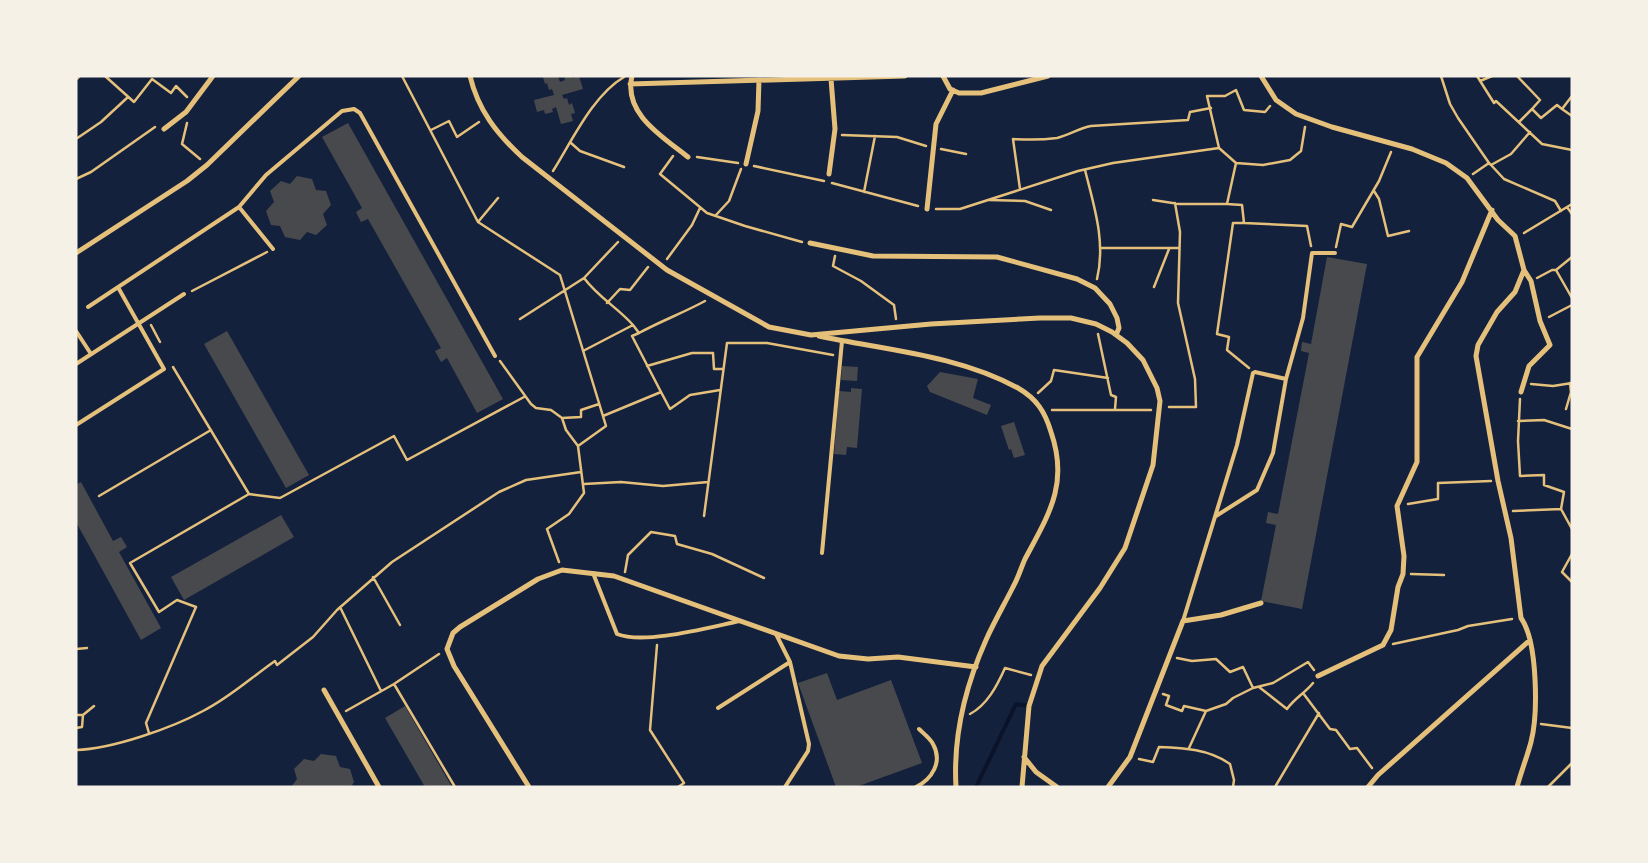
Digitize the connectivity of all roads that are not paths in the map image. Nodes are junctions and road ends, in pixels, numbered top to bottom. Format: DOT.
graph roads {
  1 [pos="213,76"];
  2 [pos="299,76"];
  3 [pos="470,76"];
  4 [pos="632,76"];
  5 [pos="905,76"];
  6 [pos="943,76"];
  7 [pos="1048,76"];
  8 [pos="1261,76"];
  9 [pos="831,79"];
  10 [pos="759,80"];
  11 [pos="630,84"];
  12 [pos="953,90"];
  13 [pos="164,129"];
  14 [pos="688,157"];
  15 [pos="744,164"];
  16 [pos="829,174"];
  17 [pos="239,207"];
  18 [pos="927,209"];
  19 [pos="1492,210"];
  20 [pos="810,244"];
  21 [pos="273,249"];
  22 [pos="76,252"];
  23 [pos="1335,253"];
  24 [pos="1524,270"];
  25 [pos="119,288"];
  26 [pos="184,294"];
  27 [pos="88,307"];
  28 [pos="140,324"];
  29 [pos="76,331"];
  30 [pos="811,335"];
  31 [pos="1116,335"];
  32 [pos="842,341"];
  33 [pos="91,354"];
  34 [pos="494,356"];
  35 [pos="76,364"];
  36 [pos="1286,379"];
  37 [pos="1521,392"];
  38 [pos="76,424"];
  39 [pos="1216,516"];
  40 [pos="822,553"];
  41 [pos="593,572"];
  42 [pos="1261,603"];
  43 [pos="1183,620"];
  44 [pos="740,621"];
  45 [pos="776,634"];
  46 [pos="1530,640"];
  47 [pos="790,662"];
  48 [pos="976,668"];
  49 [pos="1318,676"];
  50 [pos="324,690"];
  51 [pos="718,708"];
  52 [pos="919,729"];
  53 [pos="1024,757"];
  54 [pos="929,780"];
  55 [pos="379,787"];
  56 [pos="529,787"];
  57 [pos="785,787"];
  58 [pos="916,787"];
  59 [pos="930,787"];
  60 [pos="956,787"];
  61 [pos="1022,787"];
  62 [pos="1057,787"];
  63 [pos="1108,787"];
  64 [pos="1368,787"];
  65 [pos="1516,787"];
  1 -- 13 [label="street"];
  2 -- 22 [label="street"];
  3 -- 30 [label="street"];
  4 -- 11 [label="street"];
  5 -- 9 [label="street"];
  6 -- 12 [label="street"];
  7 -- 12 [label="street"];
  8 -- 19 [label="street"];
  9 -- 10 [label="street"];
  9 -- 16 [label="street"];
  10 -- 11 [label="street"];
  10 -- 15 [label="street"];
  11 -- 14 [label="street"];
  12 -- 18 [label="street"];
  17 -- 21 [label="lane"];
  17 -- 25 [label="lane"];
  17 -- 34 [label="lane"];
  19 -- 24 [label="street"];
  19 -- 49 [label="street"];
  20 -- 31 [label="street"];
  23 -- 36 [label="lane"];
  24 -- 37 [label="street"];
  24 -- 46 [label="street"];
  25 -- 27 [label="lane"];
  25 -- 28 [label="lane"];
  26 -- 28 [label="lane"];
  28 -- 33 [label="lane"];
  28 -- 38 [label="lane"];
  29 -- 33 [label="lane"];
  30 -- 31 [label="street"];
  30 -- 32 [label="street"];
  31 -- 53 [label="street"];
  32 -- 40 [label="lane"];
  32 -- 48 [label="street"];
  33 -- 35 [label="lane"];
  36 -- 39 [label="lane"];
  36 -- 39 [label="lane"];
  39 -- 43 [label="lane"];
  41 -- 44 [label="street"];
  41 -- 44 [label="lane"];
  41 -- 56 [label="street"];
  42 -- 43 [label="street"];
  43 -- 63 [label="street"];
  44 -- 45 [label="street"];
  45 -- 47 [label="lane"];
  45 -- 48 [label="street"];
  46 -- 64 [label="street"];
  46 -- 65 [label="street"];
  47 -- 51 [label="lane"];
  47 -- 57 [label="lane"];
  48 -- 60 [label="street"];
  50 -- 55 [label="street"];
  52 -- 54 [label="lane"];
  53 -- 61 [label="street"];
  53 -- 62 [label="street"];
  54 -- 58 [label="lane"];
  54 -- 59 [label="lane"];
}
